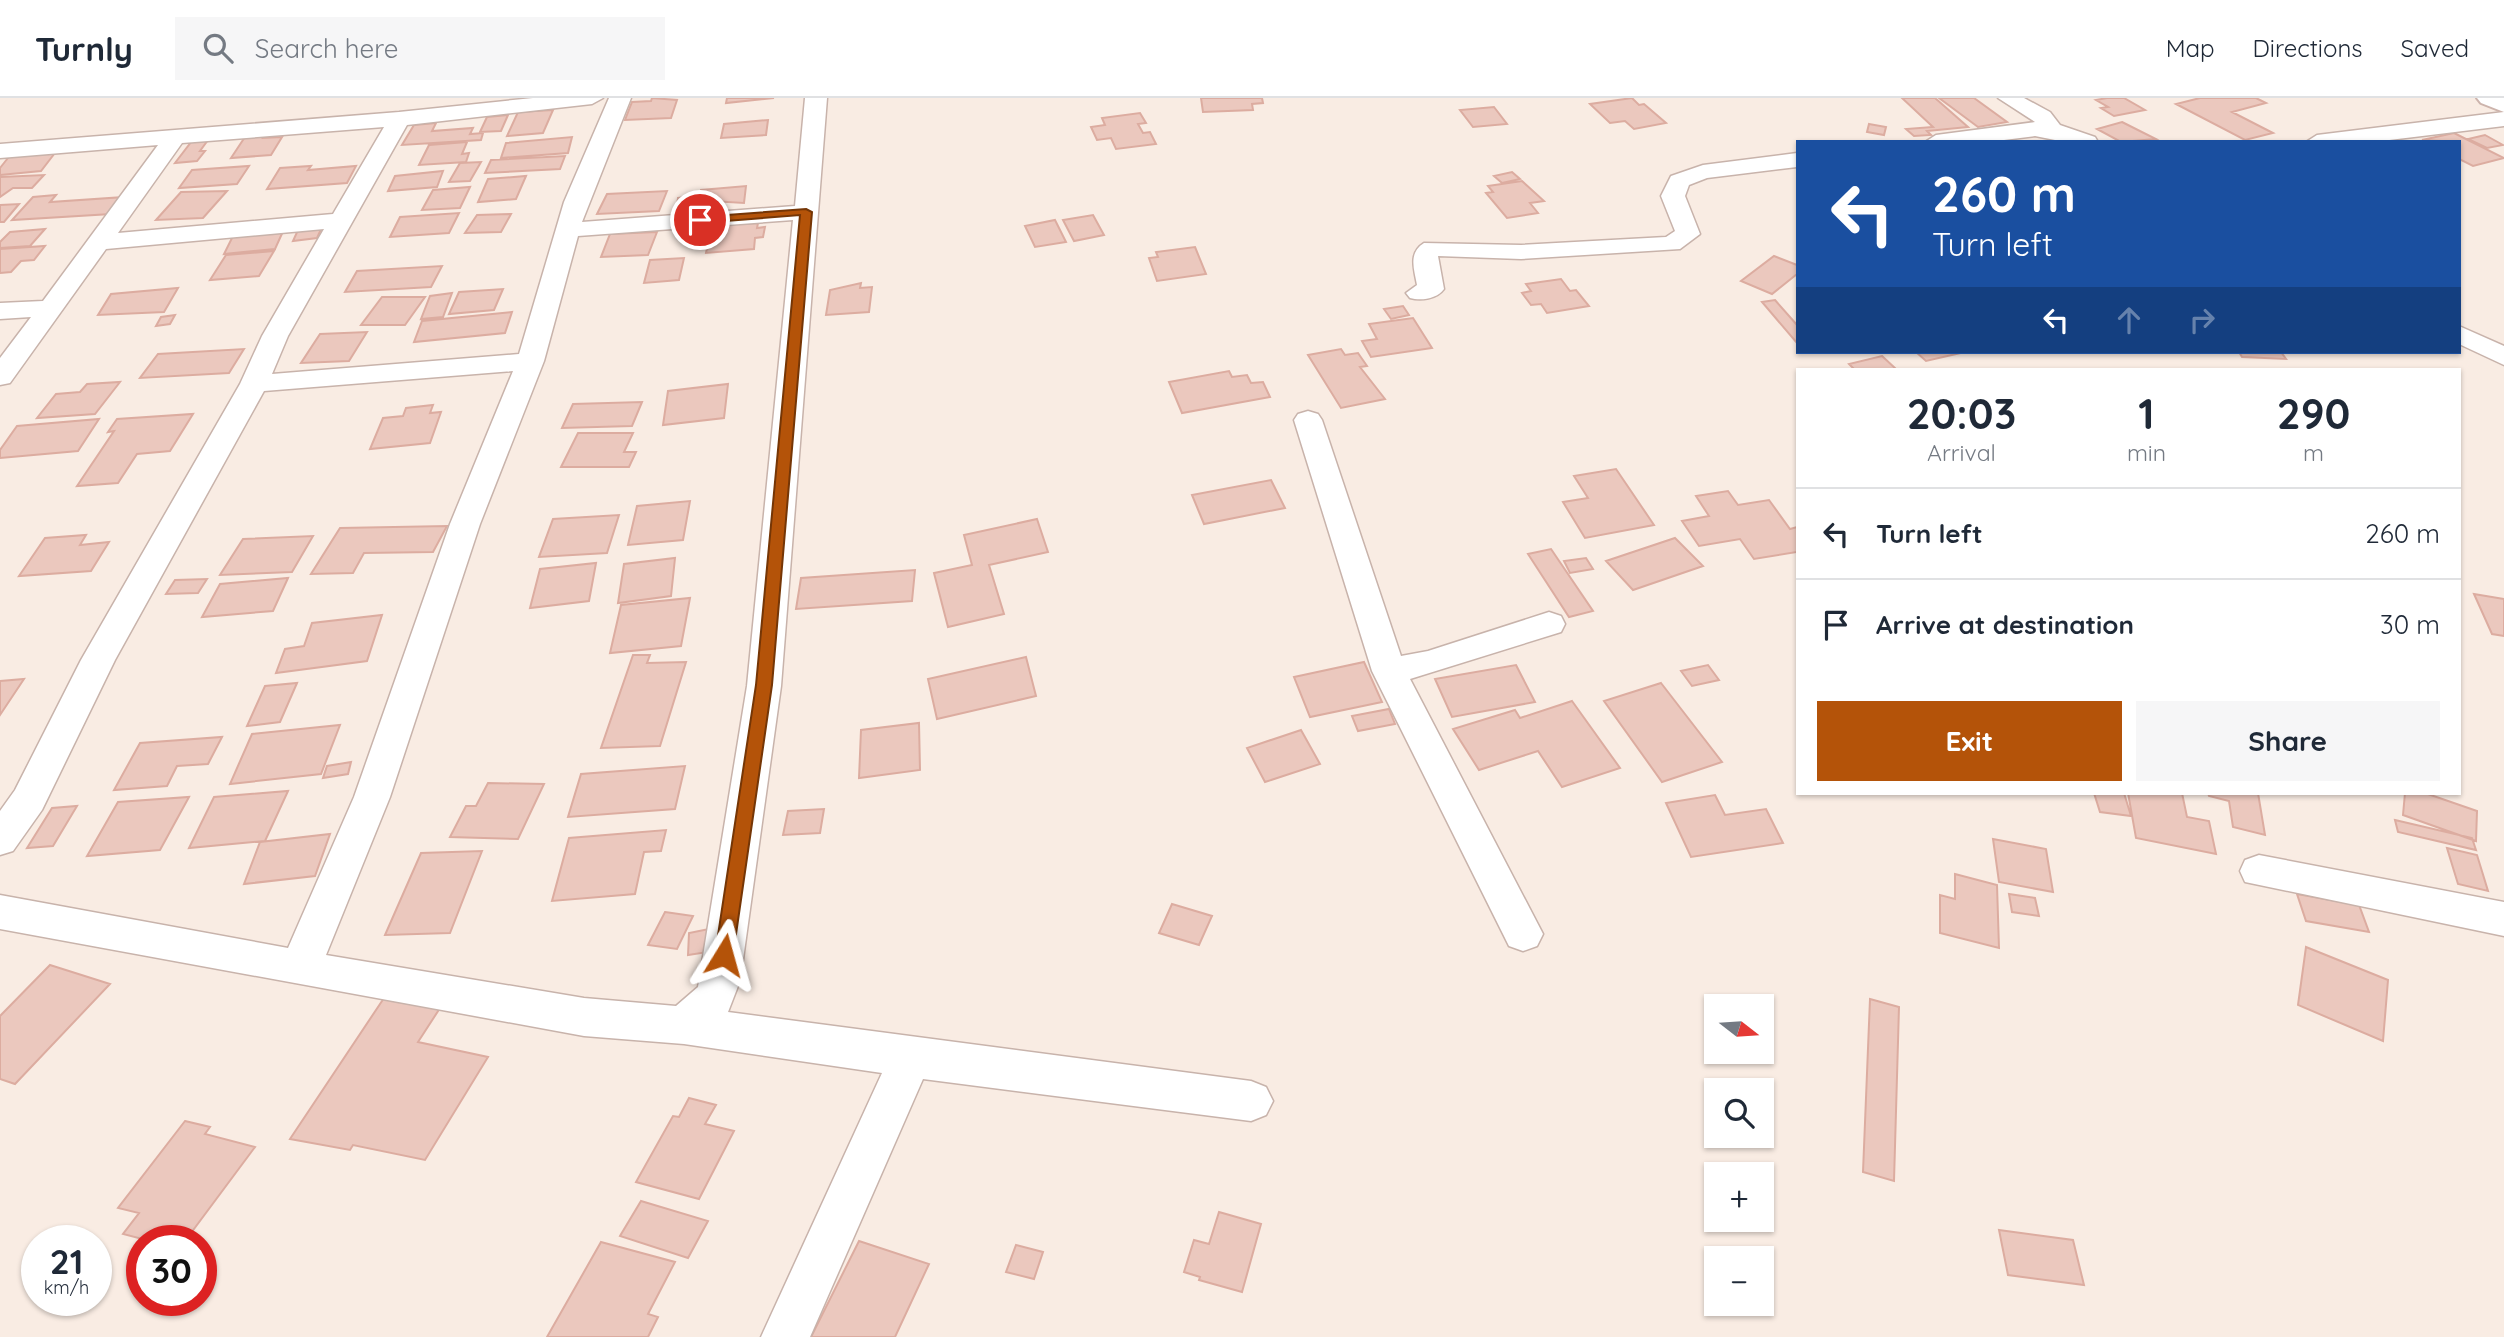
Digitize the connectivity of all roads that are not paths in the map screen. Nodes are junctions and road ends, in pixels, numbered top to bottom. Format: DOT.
graph roads {
  1 [pos="592,98"];
  2 [pos="620,98"];
  3 [pos="816,98"];
  4 [pos="2010,98"];
  5 [pos="2489,98"];
  6 [pos="2504,105"];
  7 [pos="399,119"];
  8 [pos="2504,119"];
  9 [pos="2052,130"];
  10 [pos="177,135"];
  11 [pos="1951,140"];
  12 [pos="2081,140"];
  13 [pos="2333,140"];
  14 [pos="0,151"];
  15 [pos="1796,160"];
  16 [pos="806,212"];
  17 [pos="341,220"];
  18 [pos="568,230"];
  19 [pos="101,242"];
  20 [pos="1419,293"];
  21 [pos="51,309"];
  22 [pos="0,311"];
  23 [pos="2461,335"];
  24 [pos="2504,357"];
  25 [pos="530,361"];
  26 [pos="0,377"];
  27 [pos="254,384"];
  28 [pos="1308,420"];
  29 [pos="1549,624"];
  30 [pos="1389,671"];
  31 [pos="0,841"];
  32 [pos="2259,871"];
  33 [pos="0,912"];
  34 [pos="2504,919"];
  35 [pos="1523,934"];
  36 [pos="300,968"];
  37 [pos="684,1025"];
  38 [pos="911,1058"];
  39 [pos="1251,1101"];
  40 [pos="785,1337"];
  1 -- 7 [label="street"];
  2 -- 18 [label="street"];
  3 -- 16 [label="street"];
  4 -- 9 [label="street"];
  5 -- 6 [label="main road"];
  7 -- 10 [label="street"];
  7 -- 17 [label="street"];
  8 -- 13 [label="street"];
  9 -- 11 [label="street"];
  9 -- 12 [label="street"];
  10 -- 14 [label="street"];
  10 -- 19 [label="street"];
  15 -- 20 [label="street"];
  16 -- 18 [label="street"];
  16 -- 37 [label="street"];
  17 -- 19 [label="street"];
  17 -- 27 [label="street"];
  18 -- 25 [label="street"];
  19 -- 21 [label="street"];
  21 -- 22 [label="street"];
  21 -- 26 [label="street"];
  23 -- 24 [label="street"];
  25 -- 27 [label="street"];
  25 -- 36 [label="street"];
  27 -- 31 [label="street"];
  28 -- 30 [label="street"];
  29 -- 30 [label="street"];
  30 -- 35 [label="street"];
  32 -- 34 [label="street"];
  33 -- 36 [label="street"];
  36 -- 37 [label="street"];
  37 -- 38 [label="street"];
  38 -- 39 [label="street"];
  38 -- 40 [label="street"];
}
